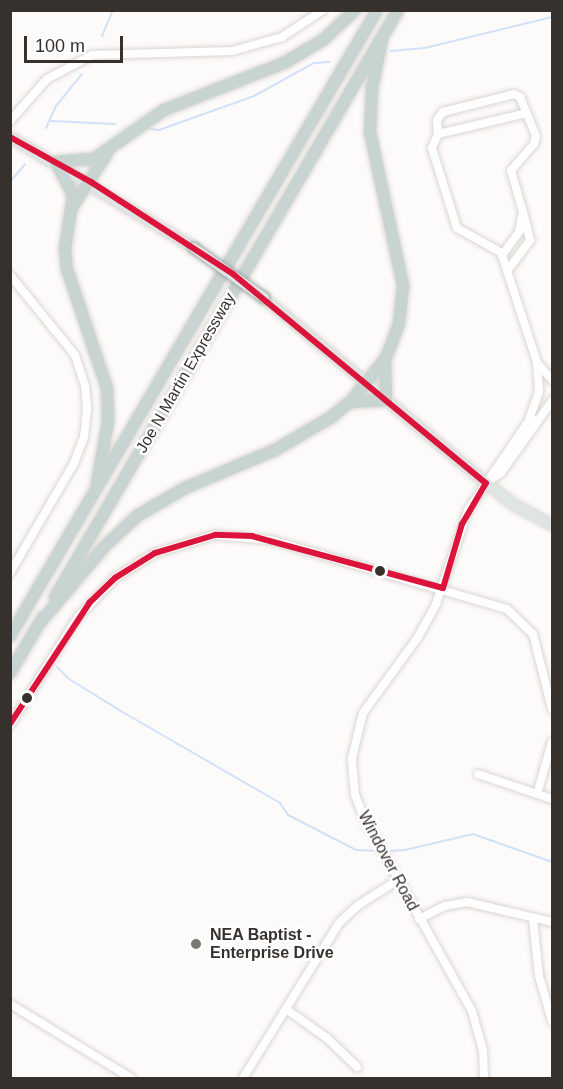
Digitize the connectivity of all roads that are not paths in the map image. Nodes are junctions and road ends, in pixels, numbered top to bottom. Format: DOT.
graph roads {
  1 [pos="323,10"];
  2 [pos="355,10"];
  3 [pos="377,10"];
  4 [pos="398,10"];
  5 [pos="382,39"];
  6 [pos="527,113"];
  7 [pos="10,121"];
  8 [pos="438,134"];
  9 [pos="10,137"];
  10 [pos="110,149"];
  11 [pos="56,162"];
  12 [pos="91,182"];
  13 [pos="73,207"];
  14 [pos="523,212"];
  15 [pos="519,231"];
  16 [pos="530,234"];
  17 [pos="502,253"];
  18 [pos="507,271"];
  19 [pos="10,275"];
  20 [pos="386,358"];
  21 [pos="537,362"];
  22 [pos="552,372"];
  23 [pos="552,380"];
  24 [pos="365,383"];
  25 [pos="386,400"];
  26 [pos="552,401"];
  27 [pos="350,402"];
  28 [pos="539,419"];
  29 [pos="526,425"];
  30 [pos="486,483"];
  31 [pos="96,490"];
  32 [pos="552,525"];
  33 [pos="10,573"];
  34 [pos="443,588"];
  35 [pos="39,624"];
  36 [pos="10,636"];
  37 [pos="10,674"];
  38 [pos="552,709"];
  39 [pos="10,725"];
  40 [pos="552,742"];
  41 [pos="478,774"];
  42 [pos="537,794"];
  43 [pos="552,799"];
  44 [pos="398,880"];
  45 [pos="419,919"];
  46 [pos="533,919"];
  47 [pos="552,922"];
  48 [pos="10,1004"];
  49 [pos="286,1009"];
  50 [pos="552,1021"];
  51 [pos="357,1067"];
  52 [pos="131,1078"];
  53 [pos="243,1078"];
  54 [pos="484,1078"];
  1 -- 7 [label="street"];
  2 -- 10 [label="highway"];
  3 -- 31 [label="highway, Joe N Martin Expressway"];
  4 -- 5 [label="highway, Joe N Martin Expressway"];
  5 -- 20 [label="highway"];
  5 -- 35 [label="highway, Joe N Martin Expressway"];
  6 -- 8 [label="street"];
  6 -- 8 [label="street"];
  6 -- 14 [label="street"];
  8 -- 17 [label="street"];
  9 -- 11 [label="main road"];
  10 -- 11 [label="highway"];
  10 -- 12 [label="highway"];
  11 -- 12 [label="main road"];
  11 -- 13 [label="highway"];
  12 -- 13 [label="highway"];
  12 -- 24 [label="main road, bridge"];
  13 -- 31 [label="highway"];
  14 -- 15 [label="street"];
  14 -- 16 [label="street"];
  15 -- 16 [label="street"];
  15 -- 17 [label="street"];
  16 -- 18 [label="street"];
  17 -- 18 [label="street"];
  18 -- 21 [label="street"];
  19 -- 33 [label="street"];
  20 -- 24 [label="highway"];
  20 -- 25 [label="highway"];
  21 -- 22 [label="street"];
  21 -- 23 [label="street"];
  21 -- 29 [label="street"];
  24 -- 25 [label="main road"];
  24 -- 27 [label="highway"];
  25 -- 27 [label="highway"];
  25 -- 30 [label="main road"];
  26 -- 28 [label="street, Windover Road"];
  27 -- 35 [label="highway"];
  28 -- 29 [label="street, Windover Road"];
  28 -- 30 [label="street, Windover Road"];
  29 -- 30 [label="street, Windover Road"];
  30 -- 32 [label="main road"];
  30 -- 34 [label="street, Windover Road"];
  31 -- 36 [label="highway, Joe N Martin Expressway"];
  34 -- 38 [label="street"];
  34 -- 39 [label="street"];
  34 -- 44 [label="street, Windover Road"];
  35 -- 37 [label="highway, Joe N Martin Expressway"];
  40 -- 42 [label="street"];
  41 -- 42 [label="street"];
  42 -- 43 [label="street"];
  44 -- 45 [label="street, Windover Road"];
  44 -- 49 [label="street"];
  45 -- 46 [label="street"];
  45 -- 54 [label="street, Windover Road"];
  46 -- 47 [label="street"];
  46 -- 50 [label="street"];
  48 -- 52 [label="street"];
  49 -- 51 [label="street"];
  49 -- 53 [label="street"];
}
